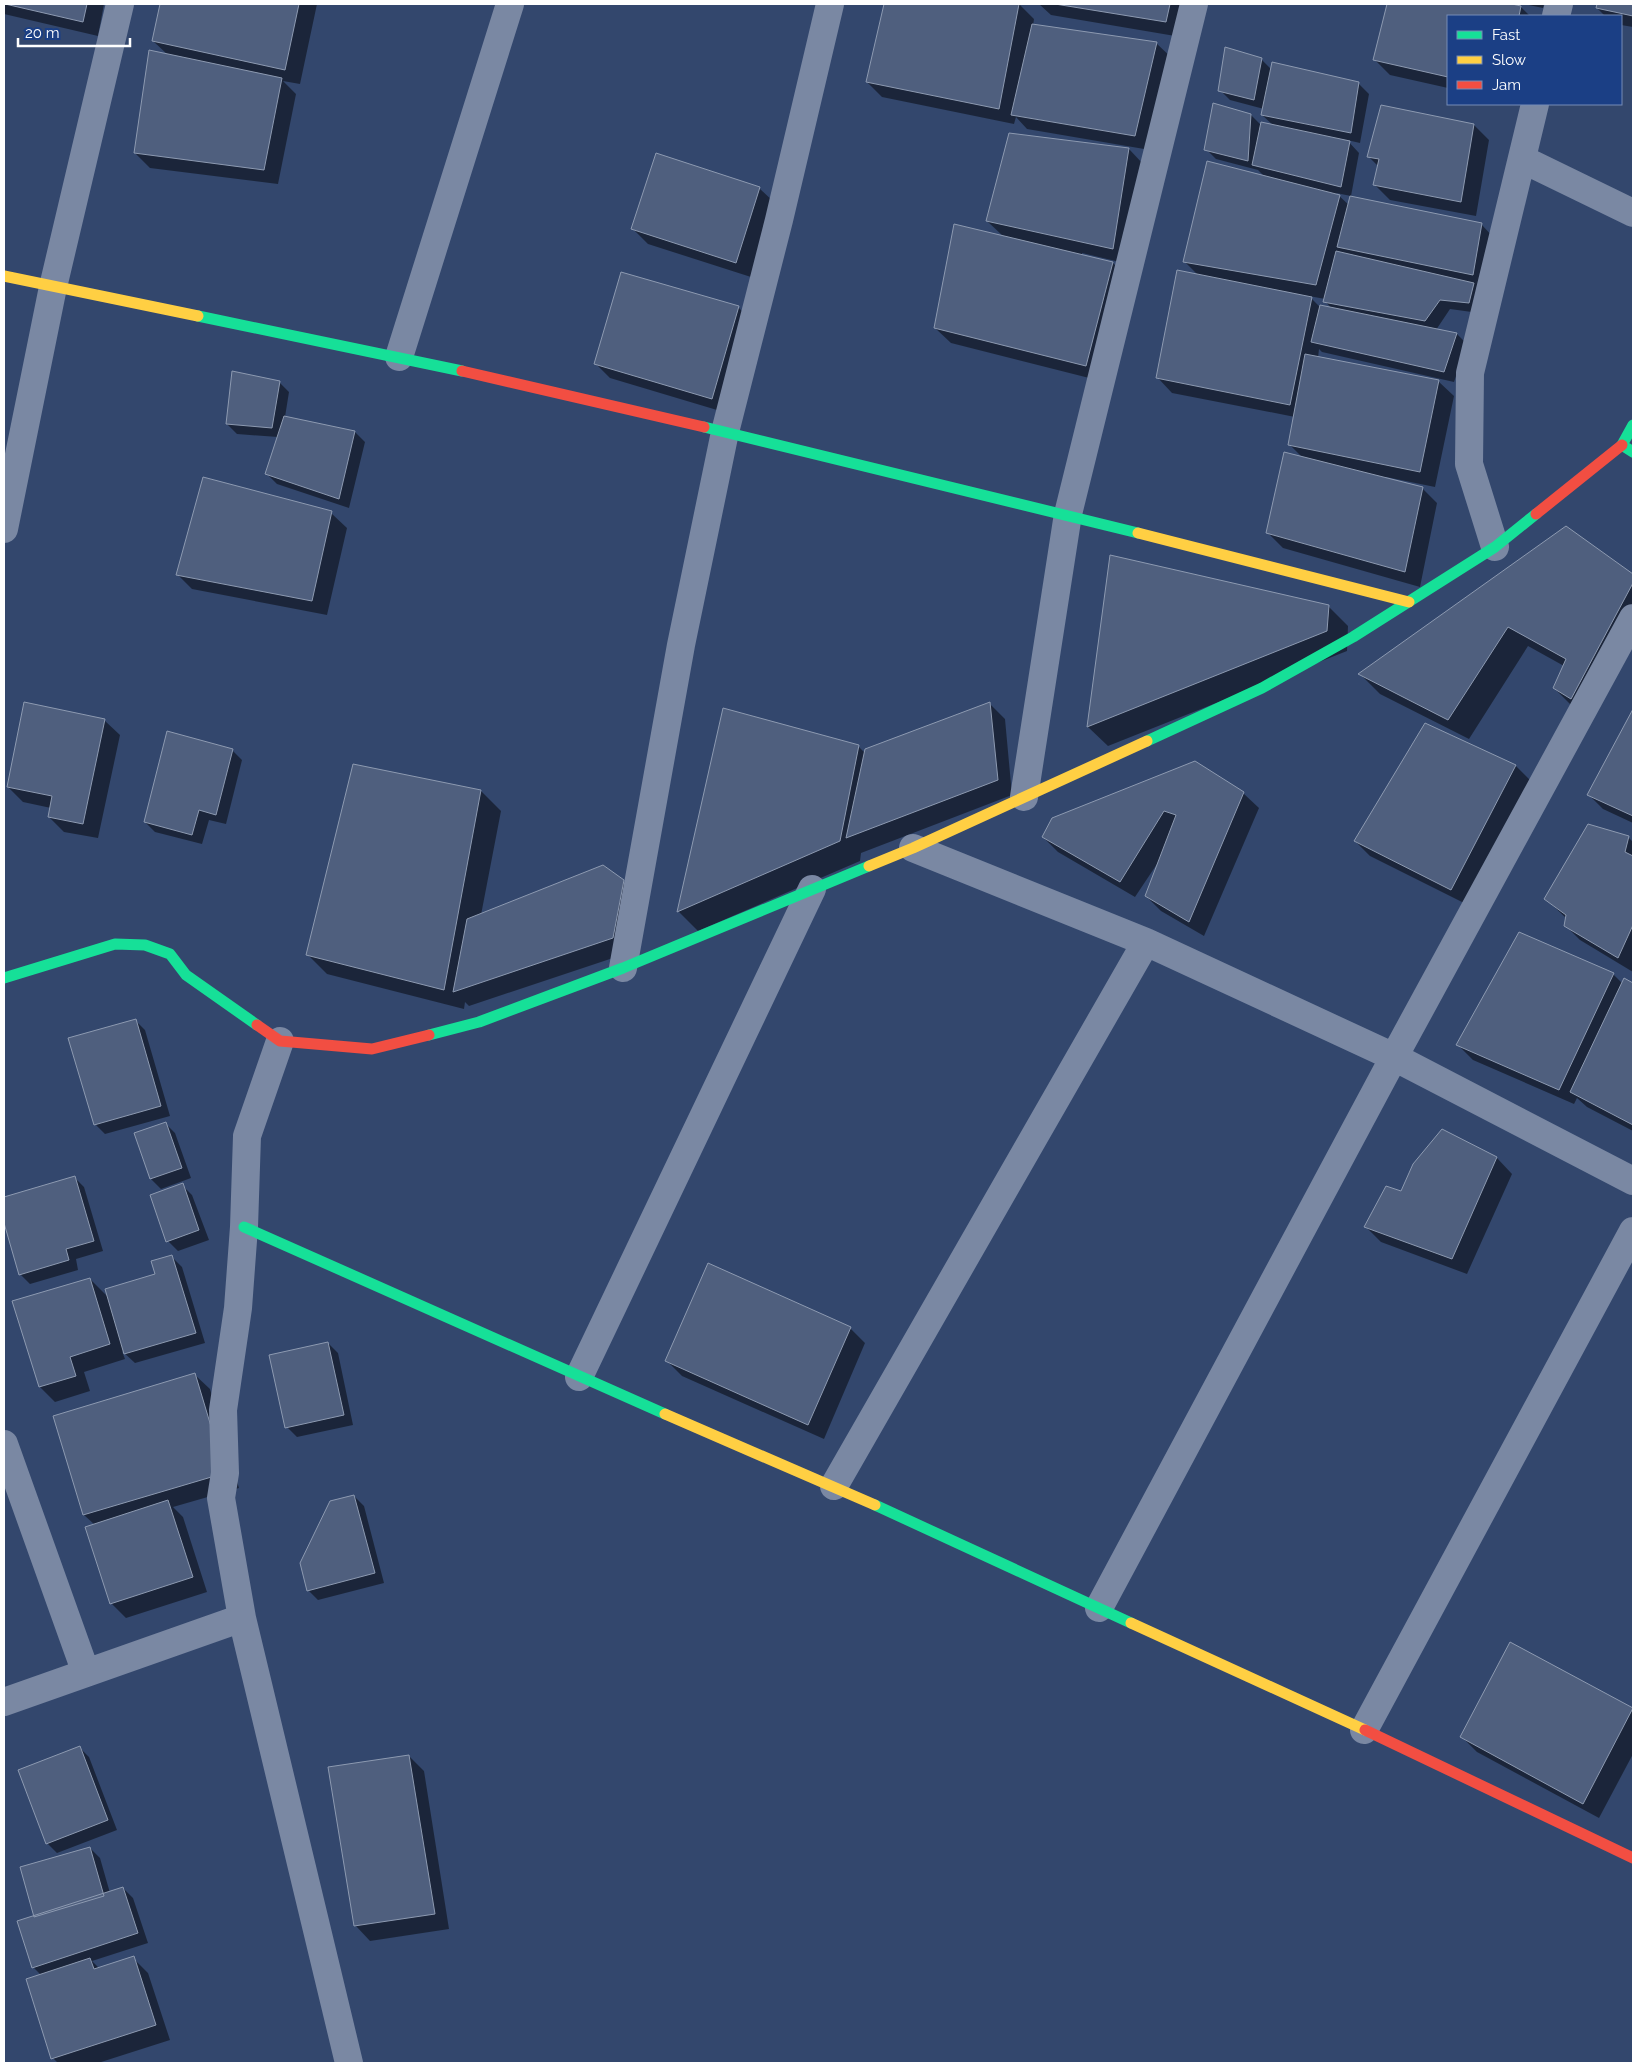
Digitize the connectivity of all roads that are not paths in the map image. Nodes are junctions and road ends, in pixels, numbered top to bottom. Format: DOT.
graph roads {
  1 [pos="120,4"];
  2 [pos="512,4"];
  3 [pos="830,4"];
  4 [pos="1194,4"];
  5 [pos="1535,105"];
  6 [pos="1522,159"];
  7 [pos="1633,213"];
  8 [pos="4,276"];
  9 [pos="53,287"];
  10 [pos="399,357"];
  11 [pos="1633,425"];
  12 [pos="725,432"];
  13 [pos="1622,445"];
  14 [pos="1633,452"];
  15 [pos="1068,514"];
  16 [pos="4,529"];
  17 [pos="1495,547"];
  18 [pos="1409,602"];
  19 [pos="1633,618"];
  20 [pos="1024,797"];
  21 [pos="912,848"];
  22 [pos="812,889"];
  23 [pos="1146,942"];
  24 [pos="623,968"];
  25 [pos="4,978"];
  26 [pos="280,1041"];
  27 [pos="1394,1057"];
  28 [pos="1633,1181"];
  29 [pos="244,1227"];
  30 [pos="1633,1231"];
  31 [pos="578,1377"];
  32 [pos="4,1444"];
  33 [pos="834,1486"];
  34 [pos="1099,1608"];
  35 [pos="242,1618"];
  36 [pos="86,1673"];
  37 [pos="4,1702"];
  38 [pos="1364,1730"];
  39 [pos="1632,1856"];
  40 [pos="349,2063"];
  1 -- 9 [label="street"];
  2 -- 10 [label="street"];
  3 -- 12 [label="street"];
  4 -- 15 [label="street"];
  5 -- 6 [label="street"];
  6 -- 7 [label="street"];
  6 -- 17 [label="street"];
  8 -- 9 [label="street"];
  9 -- 10 [label="street"];
  9 -- 16 [label="street"];
  10 -- 12 [label="street"];
  11 -- 13 [label="street"];
  12 -- 15 [label="street"];
  12 -- 24 [label="street"];
  13 -- 14 [label="street"];
  13 -- 17 [label="street"];
  15 -- 18 [label="street"];
  15 -- 20 [label="street"];
  17 -- 18 [label="street"];
  18 -- 20 [label="street"];
  19 -- 27 [label="street"];
  20 -- 21 [label="street"];
  21 -- 22 [label="street"];
  21 -- 23 [label="street"];
  22 -- 24 [label="street"];
  22 -- 31 [label="street"];
  23 -- 27 [label="street"];
  23 -- 33 [label="street"];
  24 -- 26 [label="street"];
  25 -- 26 [label="street"];
  26 -- 29 [label="street"];
  27 -- 28 [label="street"];
  27 -- 34 [label="street"];
  29 -- 31 [label="street"];
  29 -- 35 [label="street"];
  30 -- 38 [label="street"];
  31 -- 33 [label="street"];
  32 -- 36 [label="street"];
  33 -- 34 [label="street"];
  34 -- 38 [label="street"];
  35 -- 36 [label="street"];
  35 -- 40 [label="street"];
  36 -- 37 [label="street"];
  38 -- 39 [label="street"];
}
